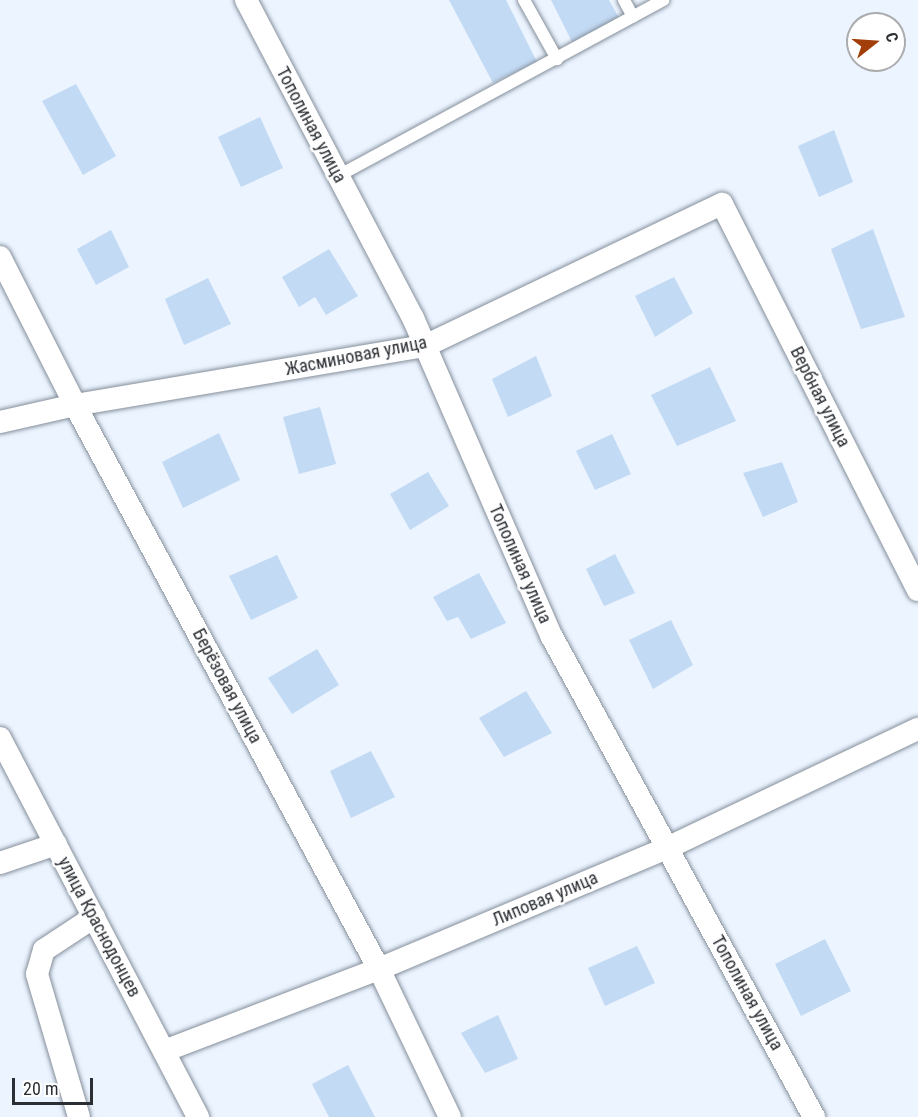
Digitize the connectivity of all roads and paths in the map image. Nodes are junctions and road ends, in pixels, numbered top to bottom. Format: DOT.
graph roads {
  1 [pos="246,0"];
  2 [pos="524,0"];
  3 [pos="624,0"];
  4 [pos="664,0"];
  5 [pos="633,18"];
  6 [pos="557,59"];
  7 [pos="338,176"];
  8 [pos="723,204"];
  9 [pos="0,257"];
  10 [pos="425,346"];
  11 [pos="75,405"];
  12 [pos="0,422"];
  13 [pos="918,590"];
  14 [pos="918,729"];
  15 [pos="0,738"];
  16 [pos="56,844"];
  17 [pos="667,848"];
  18 [pos="0,863"];
  19 [pos="94,916"];
  20 [pos="379,969"];
  21 [pos="164,1051"];
  22 [pos="79,1117"];
  23 [pos="198,1117"];
  24 [pos="450,1117"];
  25 [pos="814,1117"];
  1 -- 7 [label="street, Тополиная улица"];
  2 -- 6 [label="lane"];
  3 -- 5 [label="lane"];
  4 -- 5 [label="lane"];
  5 -- 6 [label="lane"];
  6 -- 7 [label="lane"];
  7 -- 10 [label="street, Тополиная улица"];
  8 -- 10 [label="street, Жасминовая улица"];
  8 -- 13 [label="street, Вербная улица"];
  9 -- 11 [label="street, Берёзовая улица"];
  10 -- 11 [label="street, Жасминовая улица"];
  10 -- 17 [label="street, Тополиная улица"];
  11 -- 12 [label="street, Жасминовая улица"];
  11 -- 20 [label="street, Берёзовая улица"];
  14 -- 17 [label="street, Липовая улица"];
  15 -- 16 [label="street, улица Краснодонцев"];
  16 -- 18 [label="street"];
  16 -- 19 [label="street, улица Краснодонцев"];
  17 -- 20 [label="street, Липовая улица"];
  17 -- 25 [label="street, Тополиная улица"];
  19 -- 21 [label="street, улица Краснодонцев"];
  19 -- 22 [label="street"];
  20 -- 21 [label="street, Липовая улица"];
  20 -- 24 [label="street, Берёзовая улица"];
  21 -- 23 [label="street, улица Краснодонцев"];
}
